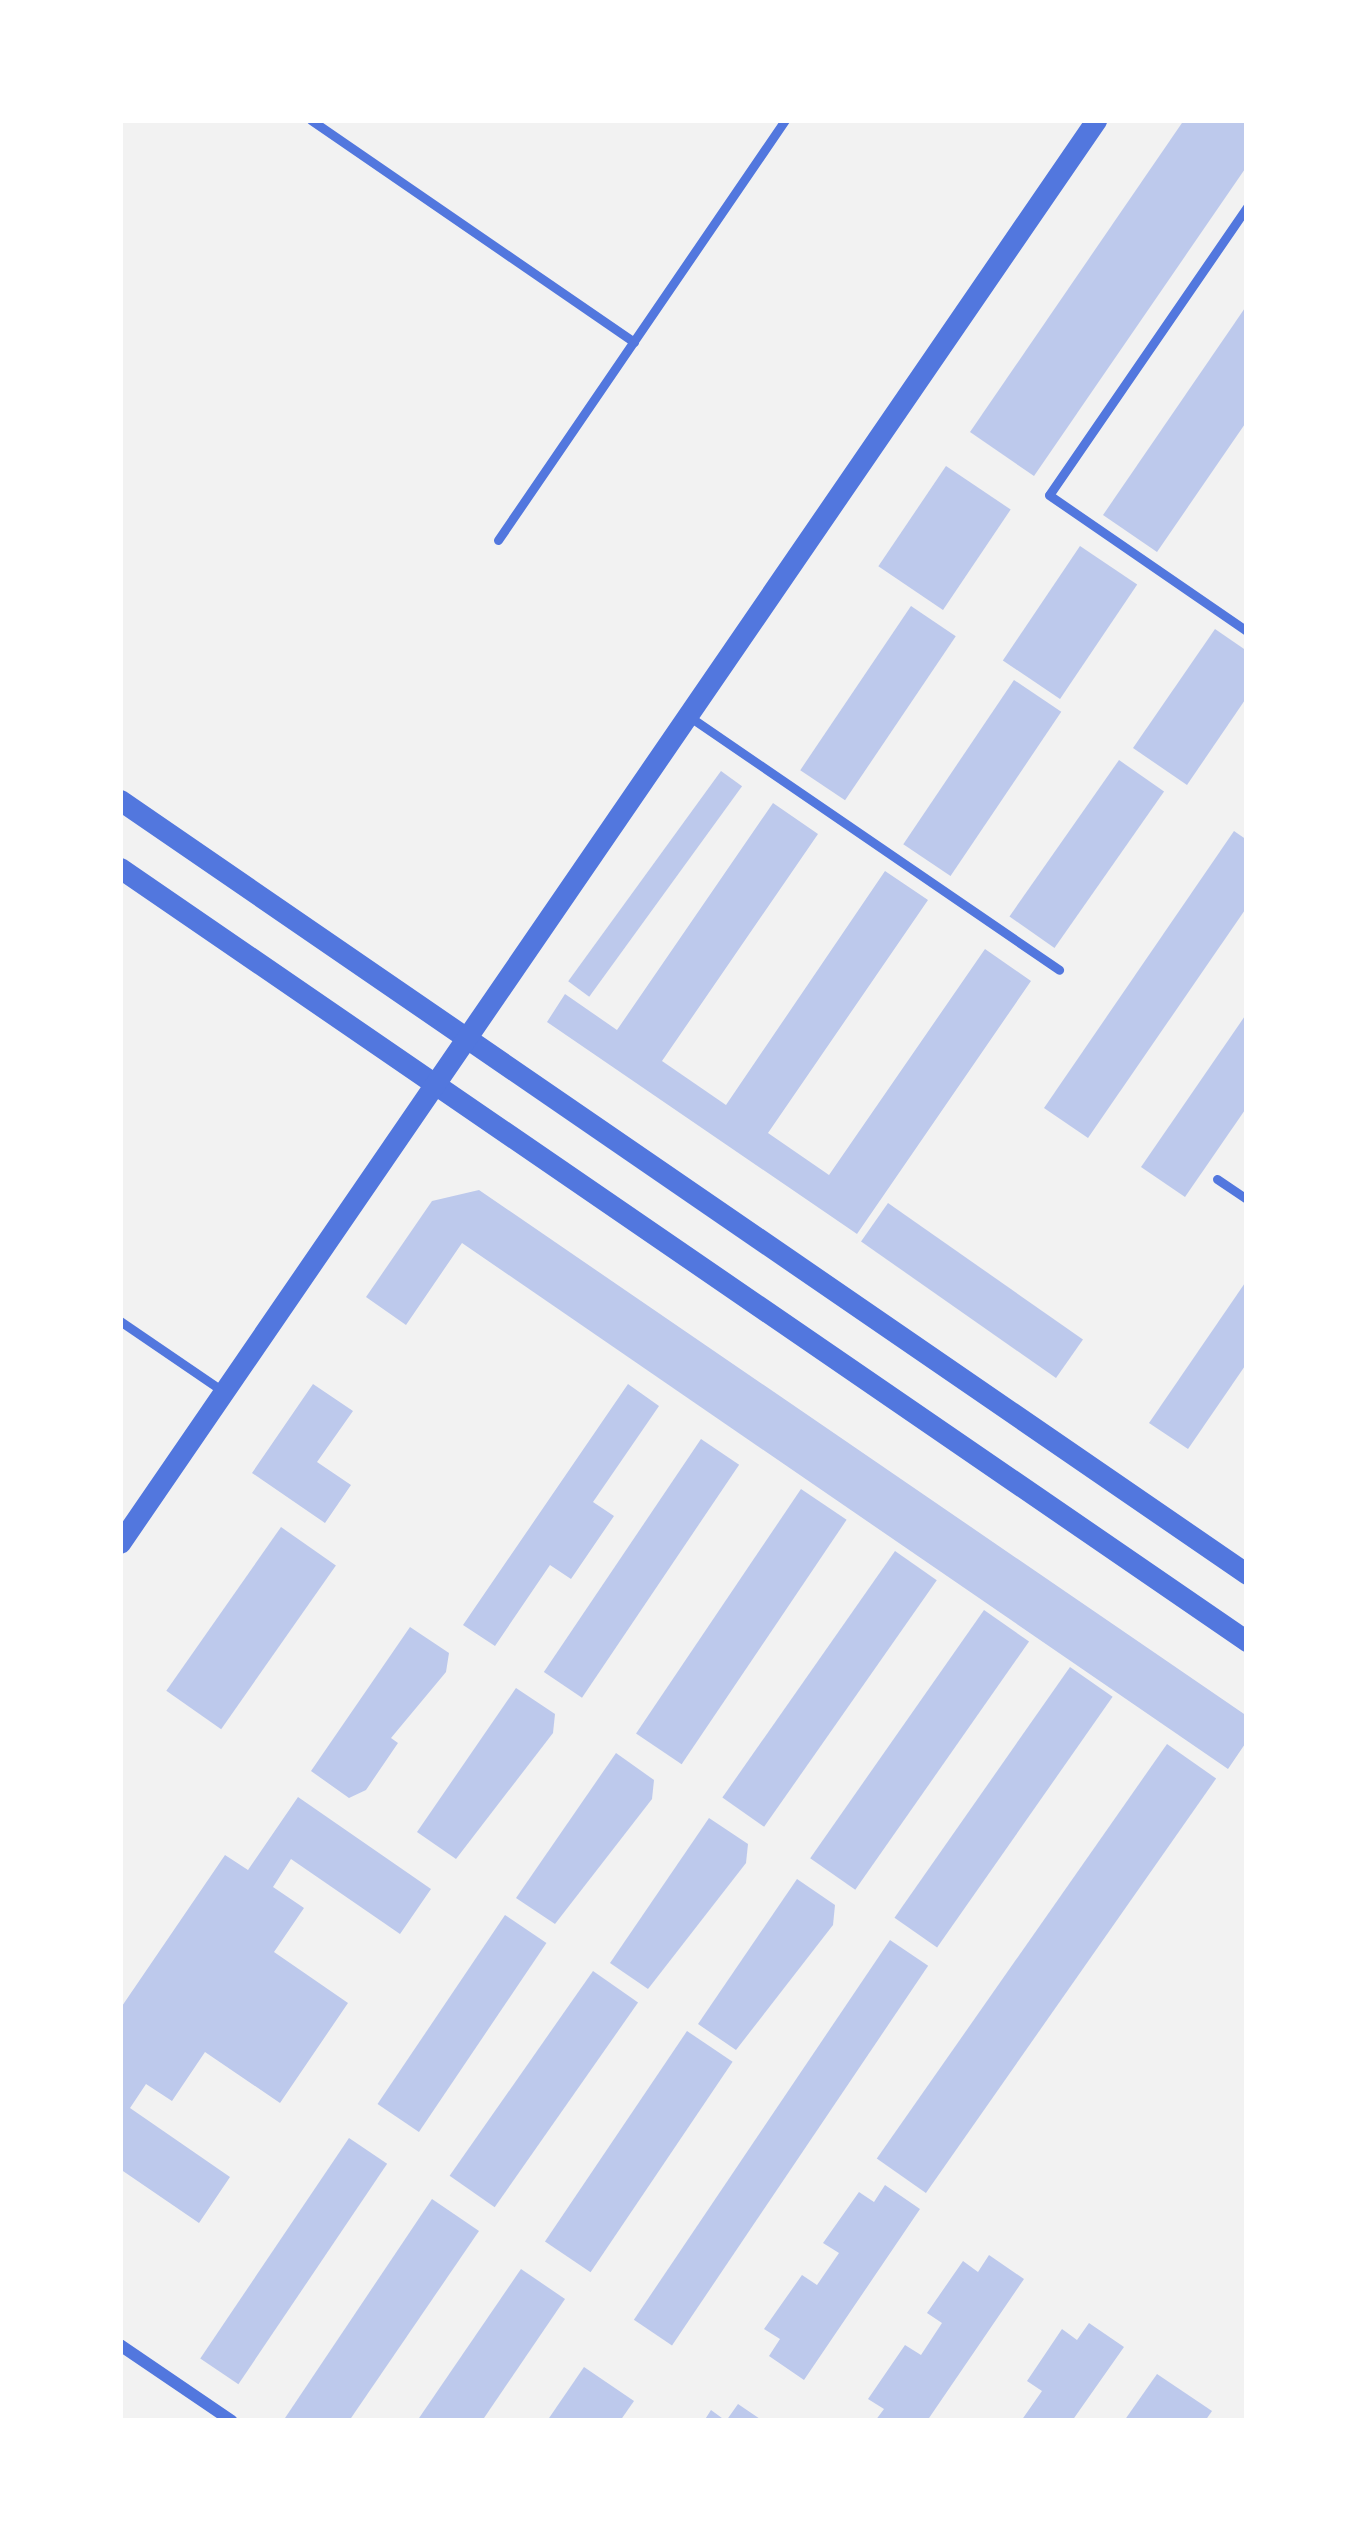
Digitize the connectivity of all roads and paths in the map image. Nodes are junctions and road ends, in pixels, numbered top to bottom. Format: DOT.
graph roads {
  1 [pos="311,120"];
  2 [pos="785,120"];
  3 [pos="1096,120"];
  4 [pos="1247,207"];
  5 [pos="634,342"];
  6 [pos="498,540"];
  7 [pos="1247,631"];
  8 [pos="687,715"];
  9 [pos="120,800"];
  10 [pos="120,868"];
  11 [pos="1059,970"];
  12 [pos="465,1036"];
  13 [pos="433,1082"];
  14 [pos="1217,1179"];
  15 [pos="1247,1199"];
  16 [pos="120,1321"];
  17 [pos="224,1392"];
  18 [pos="120,1543"];
  19 [pos="1247,1574"];
  20 [pos="1247,1641"];
  21 [pos="120,2345"];
  22 [pos="232,2421"];
  1 -- 5 [label="lane"];
  2 -- 5 [label="lane"];
  3 -- 8 [label="street"];
  4 -- 7 [label="lane"];
  5 -- 6 [label="lane"];
  8 -- 11 [label="lane"];
  8 -- 12 [label="street"];
  9 -- 12 [label="street"];
  10 -- 13 [label="street"];
  12 -- 13 [label="street"];
  12 -- 19 [label="street"];
  13 -- 17 [label="street"];
  13 -- 20 [label="street"];
  14 -- 15 [label="lane"];
  16 -- 17 [label="lane"];
  17 -- 18 [label="street"];
  21 -- 22 [label="street"];
}
